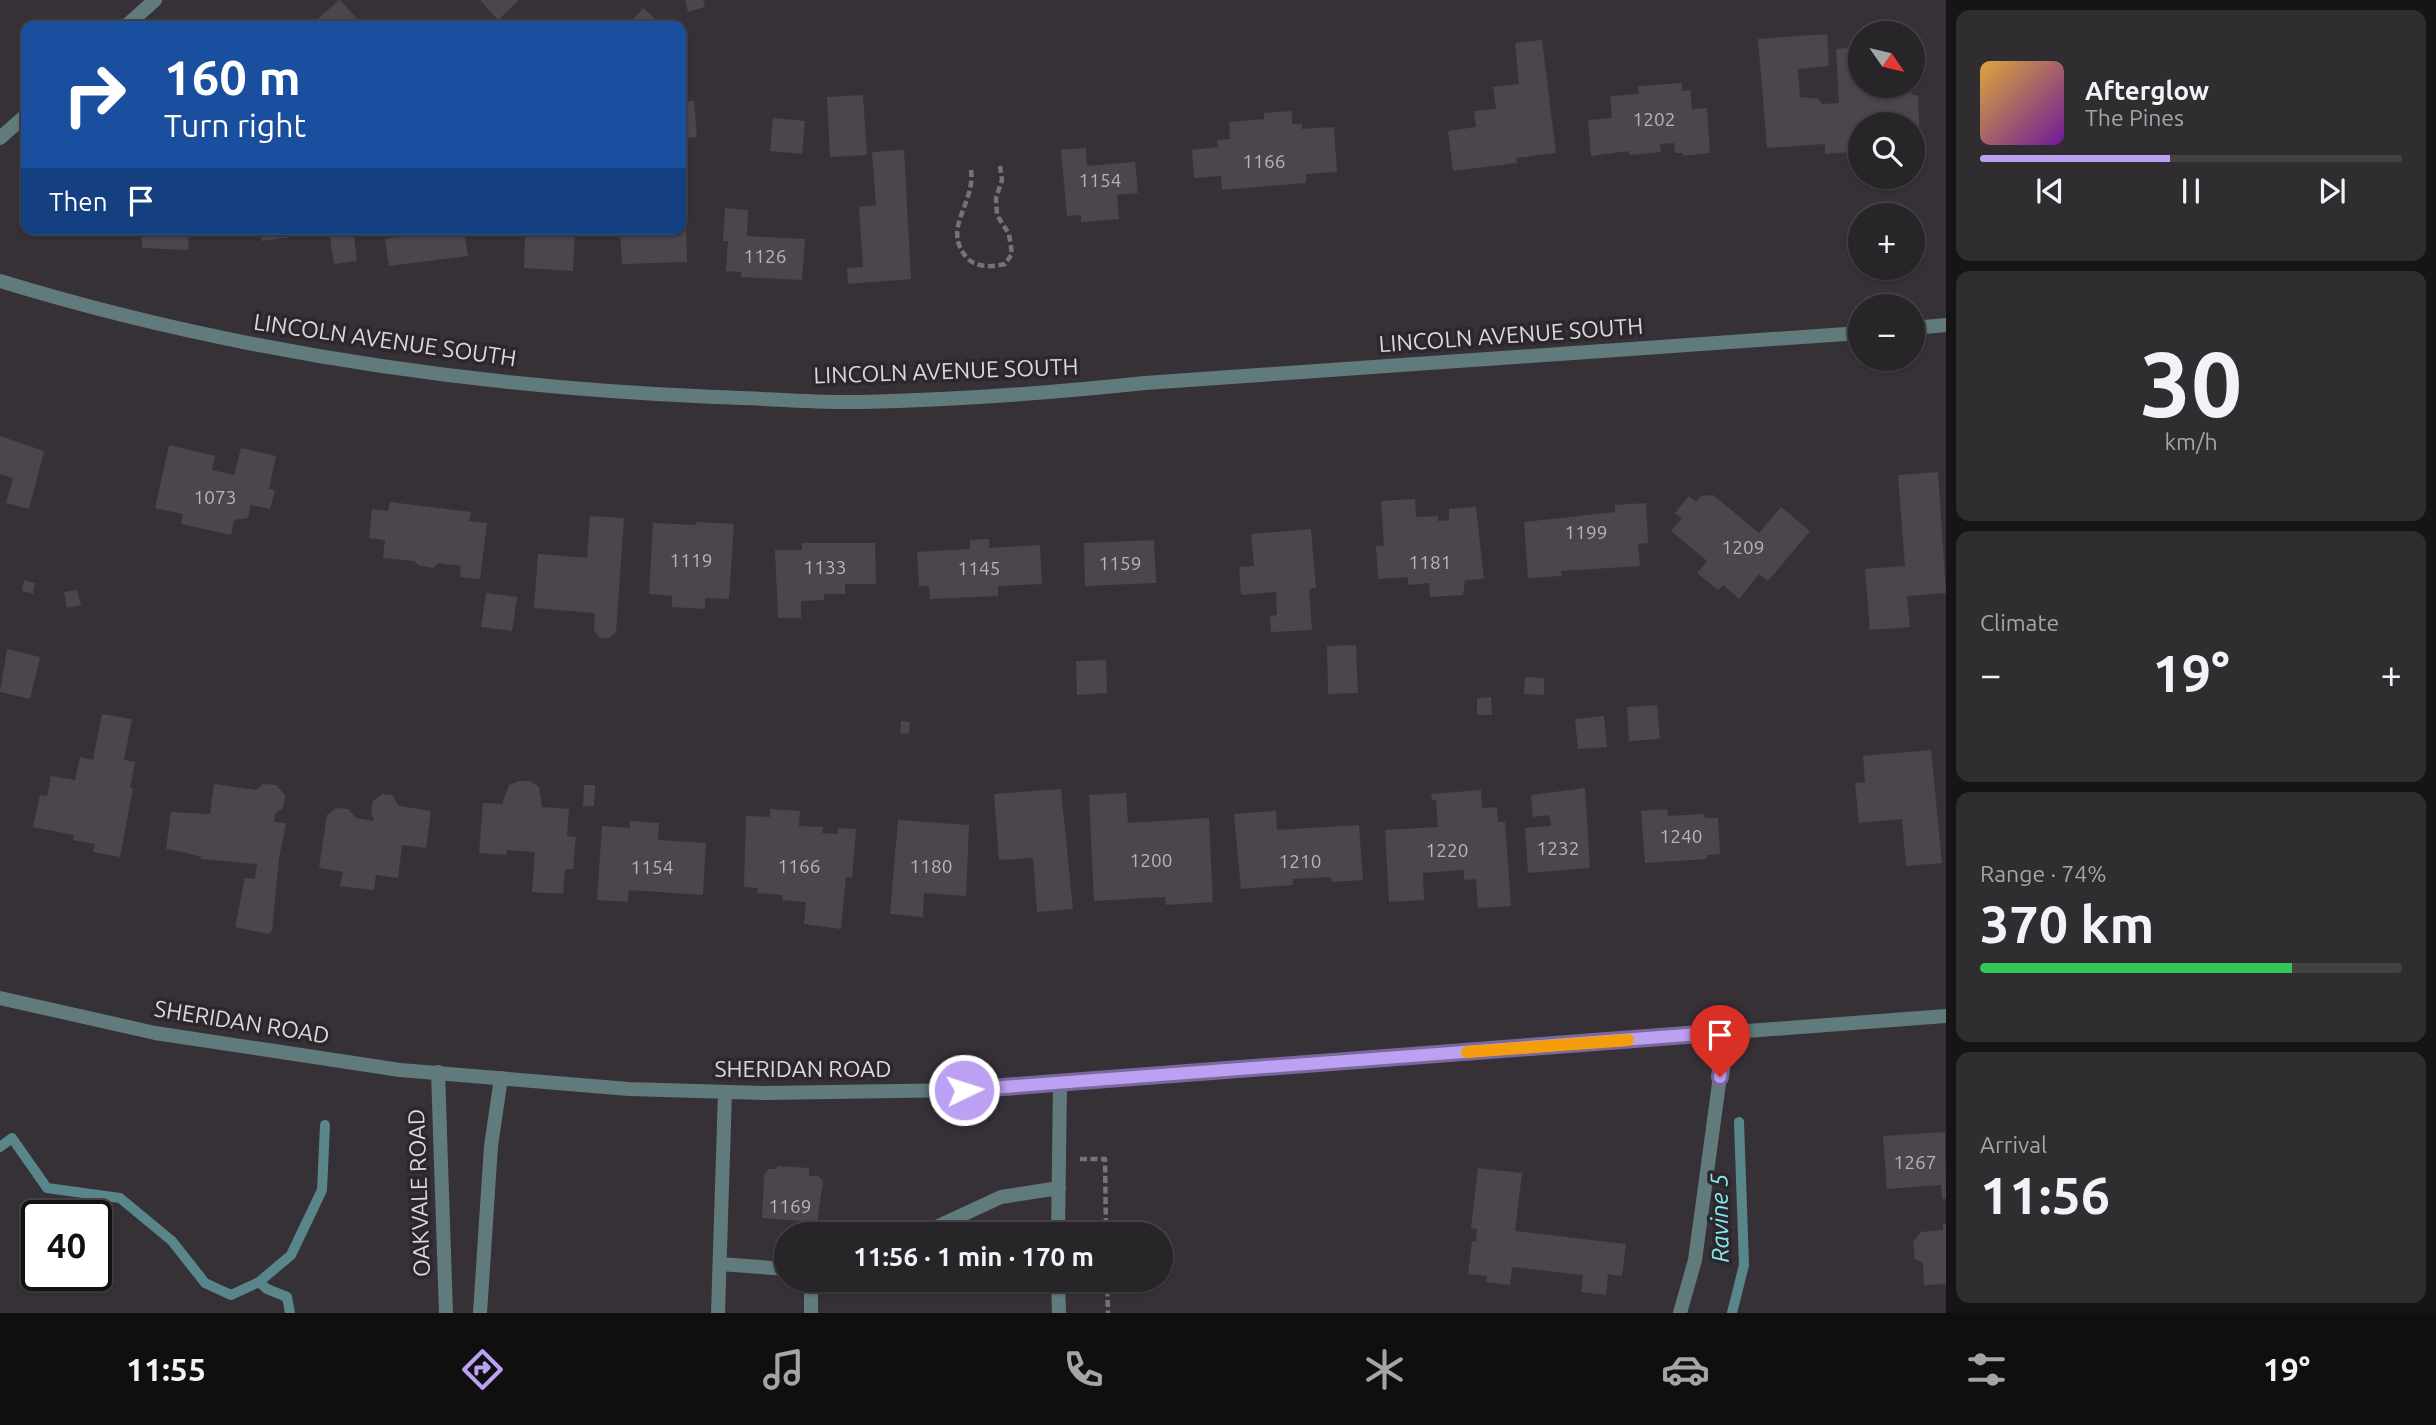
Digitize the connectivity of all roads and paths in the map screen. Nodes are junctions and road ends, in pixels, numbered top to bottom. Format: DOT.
graph roads {
  1 [pos="155,0"];
  2 [pos="132,21"];
  3 [pos="21,119"];
  4 [pos="0,138"];
  5 [pos="1000,166"];
  6 [pos="971,170"];
  7 [pos="0,281"];
  8 [pos="1946,325"];
  9 [pos="1925,327"];
  10 [pos="1848,334"];
  11 [pos="0,998"];
  12 [pos="1946,1016"];
  13 [pos="1726,1032"];
  14 [pos="438,1072"];
  15 [pos="501,1078"];
  16 [pos="1060,1083"];
  17 [pos="725,1092"];
  18 [pos="1077,1146"];
  19 [pos="1059,1188"];
  20 [pos="946,1222"];
  21 [pos="1058,1222"];
  22 [pos="1106,1222"];
  23 [pos="720,1264"];
  24 [pos="774,1268"];
  25 [pos="811,1292"];
  26 [pos="1058,1292"];
  27 [pos="1107,1292"];
  28 [pos="446,1313"];
  29 [pos="480,1313"];
  30 [pos="718,1313"];
  31 [pos="811,1313"];
  32 [pos="1059,1313"];
  33 [pos="1108,1313"];
  34 [pos="1680,1313"];
  1 -- 2 [label="street"];
  3 -- 4 [label="street"];
  5 -- 6 [label="path"];
  7 -- 10 [label="street, LINCOLN AVENUE SOUTH"];
  8 -- 9 [label="street"];
  11 -- 14 [label="street, SHERIDAN ROAD"];
  12 -- 13 [label="street, SHERIDAN ROAD"];
  13 -- 16 [label="street, SHERIDAN ROAD"];
  13 -- 34 [label="street"];
  14 -- 15 [label="street, SHERIDAN ROAD"];
  14 -- 28 [label="street, OAKVALE ROAD"];
  15 -- 17 [label="street, SHERIDAN ROAD"];
  15 -- 29 [label="street"];
  16 -- 17 [label="street, SHERIDAN ROAD"];
  16 -- 19 [label="street"];
  17 -- 23 [label="street"];
  18 -- 22 [label="path"];
  19 -- 20 [label="street"];
  19 -- 21 [label="street"];
  23 -- 24 [label="street"];
  23 -- 30 [label="street"];
  25 -- 31 [label="street"];
  26 -- 32 [label="street"];
  27 -- 33 [label="path"];
}
